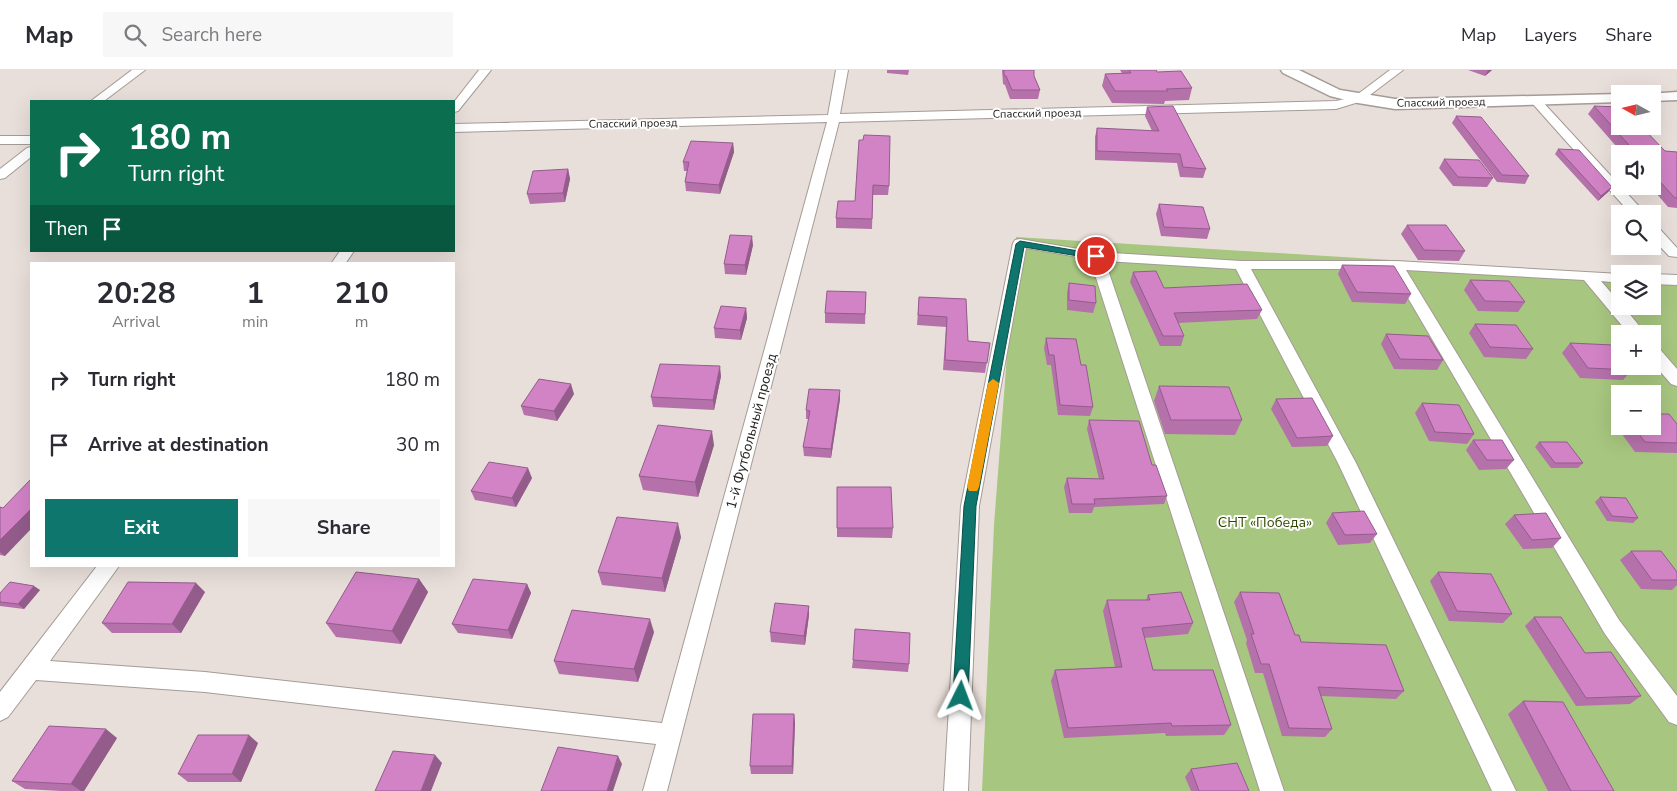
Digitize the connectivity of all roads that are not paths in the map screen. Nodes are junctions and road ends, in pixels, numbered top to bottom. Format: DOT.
graph roads {
  1 [pos="139,70"];
  2 [pos="485,70"];
  3 [pos="842,70"];
  4 [pos="1288,70"];
  5 [pos="1397,70"];
  6 [pos="1677,96"];
  7 [pos="1661,97"];
  8 [pos="1611,98"];
  9 [pos="1358,99"];
  10 [pos="98,100"];
  11 [pos="1536,101"];
  12 [pos="455,108"];
  13 [pos="834,118"];
  14 [pos="455,128"];
  15 [pos="0,140"];
  16 [pos="30,140"];
  17 [pos="30,152"];
  18 [pos="0,175"];
  19 [pos="1631,205"];
  20 [pos="1661,239"];
  21 [pos="1674,253"];
  22 [pos="1096,256"];
  23 [pos="1241,265"];
  24 [pos="1396,265"];
  25 [pos="1589,277"];
  26 [pos="1611,278"];
  27 [pos="1661,279"];
  28 [pos="1677,280"];
  29 [pos="1630,325"];
  30 [pos="1661,361"];
  31 [pos="1677,380"];
  32 [pos="108,567"];
  33 [pos="31,670"];
  34 [pos="0,710"];
  35 [pos="1677,714"];
  36 [pos="670,735"];
  37 [pos="655,791"];
  38 [pos="956,791"];
  39 [pos="1272,791"];
  40 [pos="1504,791"];
  1 -- 10 [label="street"];
  2 -- 12 [label="street"];
  3 -- 13 [label="street, 1-й Футбольный проезд"];
  4 -- 9 [label="street"];
  5 -- 9 [label="street"];
  6 -- 7 [label="street"];
  8 -- 11 [label="street, Спасский проезд"];
  9 -- 11 [label="street, Спасский проезд"];
  9 -- 13 [label="street, Спасский проезд"];
  11 -- 19 [label="street"];
  13 -- 14 [label="street, Спасский проезд"];
  13 -- 36 [label="street, 1-й Футбольный проезд"];
  15 -- 16 [label="street"];
  17 -- 18 [label="street"];
  20 -- 21 [label="street"];
  22 -- 23 [label="street"];
  22 -- 38 [label="street"];
  22 -- 39 [label="street"];
  23 -- 24 [label="street"];
  23 -- 40 [label="street"];
  24 -- 25 [label="street"];
  24 -- 35 [label="street"];
  25 -- 26 [label="street"];
  25 -- 29 [label="street"];
  27 -- 28 [label="street"];
  30 -- 31 [label="street"];
  32 -- 33 [label="street"];
  33 -- 34 [label="street"];
  33 -- 36 [label="street"];
  36 -- 37 [label="street, 1-й Футбольный проезд"];
}
